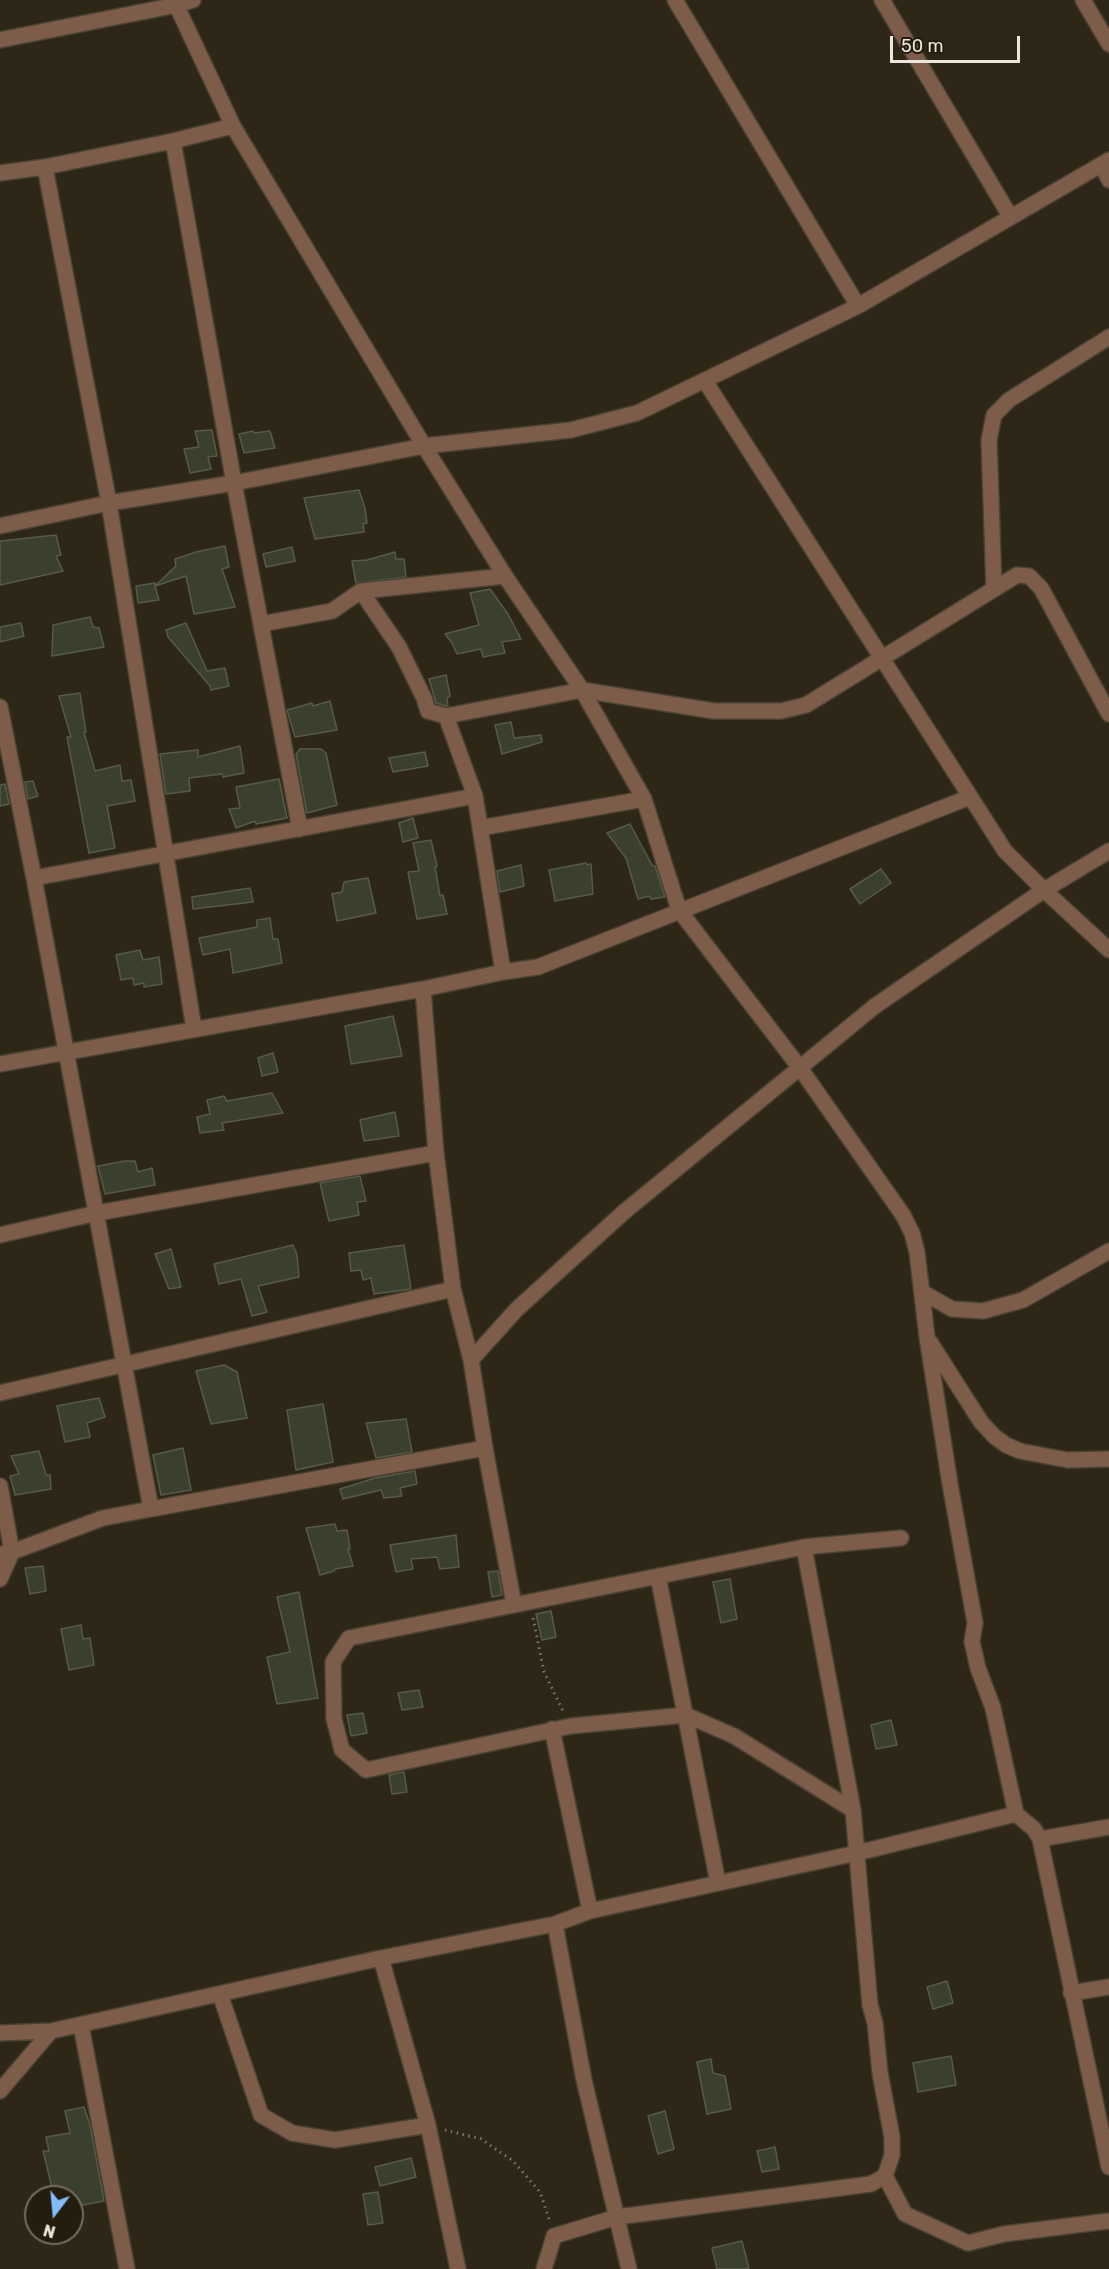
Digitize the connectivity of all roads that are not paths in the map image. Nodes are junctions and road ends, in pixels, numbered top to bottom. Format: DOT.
graph roads {
  1 [pos="193,0"];
  2 [pos="882,0"];
  3 [pos="1083,0"];
  4 [pos="682,2"];
  5 [pos="176,3"];
  6 [pos="0,40"];
  7 [pos="1109,44"];
  8 [pos="233,126"];
  9 [pos="173,141"];
  10 [pos="1105,163"];
  11 [pos="45,167"];
  12 [pos="0,173"];
  13 [pos="1109,180"];
  14 [pos="1010,216"];
  15 [pos="858,306"];
  16 [pos="1109,337"];
  17 [pos="705,381"];
  18 [pos="424,447"];
  19 [pos="234,483"];
  20 [pos="109,503"];
  21 [pos="0,526"];
  22 [pos="506,576"];
  23 [pos="994,589"];
  24 [pos="361,591"];
  25 [pos="261,624"];
  26 [pos="880,658"];
  27 [pos="582,690"];
  28 [pos="0,707"];
  29 [pos="1109,712"];
  30 [pos="446,716"];
  31 [pos="475,796"];
  32 [pos="970,797"];
  33 [pos="644,799"];
  34 [pos="480,828"];
  35 [pos="300,829"];
  36 [pos="1109,851"];
  37 [pos="166,854"];
  38 [pos="34,878"];
  39 [pos="1044,890"];
  40 [pos="680,910"];
  41 [pos="1109,950"];
  42 [pos="503,972"];
  43 [pos="423,989"];
  44 [pos="194,1029"];
  45 [pos="67,1052"];
  46 [pos="0,1064"];
  47 [pos="800,1068"];
  48 [pos="436,1153"];
  49 [pos="97,1213"];
  50 [pos="0,1236"];
  51 [pos="1109,1251"];
  52 [pos="453,1289"];
  53 [pos="922,1292"];
  54 [pos="927,1337"];
  55 [pos="471,1360"];
  56 [pos="124,1365"];
  57 [pos="0,1393"];
  58 [pos="485,1448"];
  59 [pos="1109,1459"];
  60 [pos="0,1486"];
  61 [pos="151,1509"];
  62 [pos="901,1538"];
  63 [pos="804,1547"];
  64 [pos="6,1553"];
  65 [pos="658,1576"];
  66 [pos="0,1579"];
  67 [pos="521,1603"];
  68 [pos="686,1715"];
  69 [pos="552,1729"];
  70 [pos="853,1810"];
  71 [pos="1016,1814"];
  72 [pos="1109,1827"];
  73 [pos="1040,1839"];
  74 [pos="857,1853"];
  75 [pos="718,1884"];
  76 [pos="590,1911"];
  77 [pos="555,1924"];
  78 [pos="381,1958"];
  79 [pos="1109,1987"];
  80 [pos="1071,1993"];
  81 [pos="220,1994"];
  82 [pos="81,2025"];
  83 [pos="51,2031"];
  84 [pos="0,2033"];
  85 [pos="0,2091"];
  86 [pos="428,2125"];
  87 [pos="1109,2167"];
  88 [pos="885,2176"];
  89 [pos="616,2217"];
  90 [pos="1109,2221"];
  91 [pos="127,2269"];
  92 [pos="458,2269"];
  93 [pos="544,2269"];
  94 [pos="629,2269"];
  1 -- 5 [label="street"];
  2 -- 14 [label="street"];
  3 -- 7 [label="street"];
  4 -- 15 [label="street"];
  5 -- 6 [label="street"];
  5 -- 8 [label="street"];
  8 -- 9 [label="street"];
  8 -- 18 [label="street"];
  9 -- 11 [label="street"];
  9 -- 19 [label="street"];
  10 -- 13 [label="street"];
  10 -- 14 [label="street"];
  11 -- 12 [label="street"];
  11 -- 20 [label="street"];
  14 -- 15 [label="street"];
  15 -- 17 [label="street"];
  16 -- 23 [label="street"];
  17 -- 18 [label="street"];
  17 -- 26 [label="street"];
  18 -- 19 [label="street"];
  18 -- 22 [label="street"];
  19 -- 20 [label="street"];
  19 -- 25 [label="street"];
  20 -- 21 [label="street"];
  20 -- 37 [label="street"];
  22 -- 24 [label="street"];
  22 -- 27 [label="street"];
  23 -- 26 [label="street"];
  23 -- 29 [label="street"];
  24 -- 25 [label="street"];
  24 -- 30 [label="street"];
  25 -- 35 [label="street"];
  26 -- 27 [label="street"];
  26 -- 32 [label="street"];
  27 -- 30 [label="street"];
  27 -- 33 [label="street"];
  28 -- 38 [label="street"];
  30 -- 31 [label="street"];
  31 -- 34 [label="street"];
  31 -- 35 [label="street"];
  32 -- 39 [label="street"];
  32 -- 40 [label="street"];
  33 -- 34 [label="street"];
  33 -- 40 [label="street"];
  34 -- 42 [label="street"];
  35 -- 37 [label="street"];
  36 -- 39 [label="street"];
  37 -- 38 [label="street"];
  37 -- 44 [label="street"];
  38 -- 45 [label="street"];
  39 -- 41 [label="street"];
  39 -- 47 [label="street"];
  40 -- 42 [label="street"];
  40 -- 47 [label="street"];
  42 -- 43 [label="street"];
  43 -- 44 [label="street"];
  43 -- 48 [label="street"];
  44 -- 45 [label="street"];
  45 -- 46 [label="street"];
  45 -- 49 [label="street"];
  47 -- 53 [label="street"];
  47 -- 55 [label="street"];
  48 -- 49 [label="street"];
  48 -- 52 [label="street"];
  49 -- 50 [label="street"];
  49 -- 56 [label="street"];
  51 -- 53 [label="street"];
  52 -- 55 [label="street"];
  52 -- 56 [label="street"];
  53 -- 54 [label="street"];
  54 -- 59 [label="street"];
  54 -- 71 [label="street"];
  55 -- 58 [label="street"];
  56 -- 57 [label="street"];
  56 -- 61 [label="street"];
  58 -- 61 [label="street"];
  58 -- 67 [label="street"];
  60 -- 64 [label="street"];
  61 -- 64 [label="street"];
  62 -- 63 [label="street"];
  63 -- 65 [label="street"];
  63 -- 70 [label="street"];
  64 -- 66 [label="street"];
  65 -- 67 [label="street"];
  65 -- 68 [label="street"];
  67 -- 69 [label="street"];
  68 -- 69 [label="street"];
  68 -- 70 [label="street"];
  68 -- 75 [label="street"];
  69 -- 76 [label="street"];
  70 -- 74 [label="street"];
  71 -- 73 [label="street"];
  71 -- 74 [label="street"];
  72 -- 73 [label="street"];
  73 -- 80 [label="street"];
  74 -- 75 [label="street"];
  74 -- 88 [label="street"];
  75 -- 76 [label="street"];
  76 -- 77 [label="street"];
  77 -- 78 [label="street"];
  77 -- 89 [label="street"];
  78 -- 81 [label="street"];
  78 -- 86 [label="street"];
  79 -- 80 [label="street"];
  80 -- 87 [label="street"];
  81 -- 82 [label="street"];
  81 -- 86 [label="street"];
  82 -- 83 [label="street"];
  82 -- 91 [label="street"];
  83 -- 84 [label="street"];
  83 -- 85 [label="street"];
  86 -- 92 [label="street"];
  88 -- 89 [label="street"];
  88 -- 90 [label="street"];
  89 -- 93 [label="street"];
  89 -- 94 [label="street"];
}
